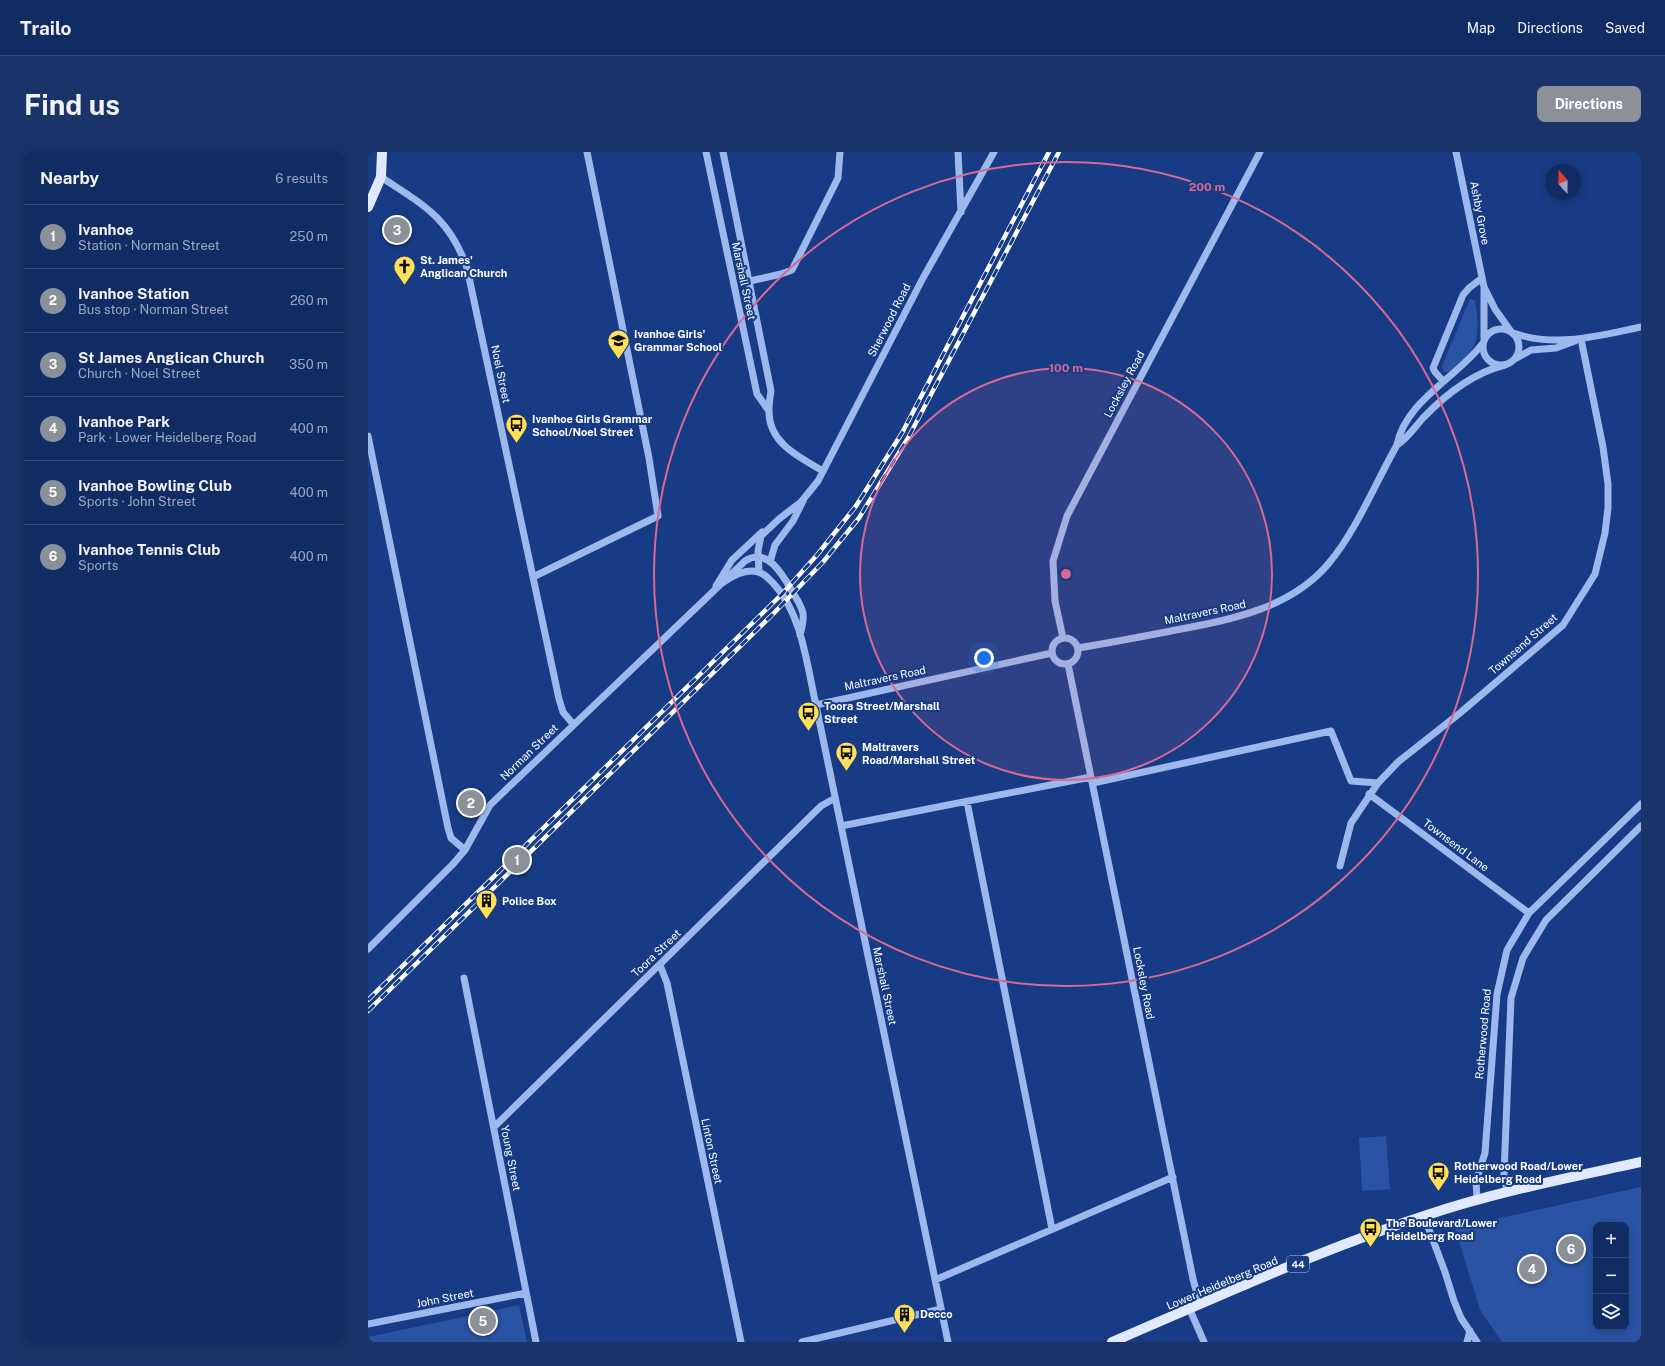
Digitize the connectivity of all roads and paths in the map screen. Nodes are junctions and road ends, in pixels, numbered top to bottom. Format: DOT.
graph roads {
  1 [pos="382,152"];
  2 [pos="588,152"];
  3 [pos="706,152"];
  4 [pos="723,152"];
  5 [pos="840,152"];
  6 [pos="958,152"];
  7 [pos="994,152"];
  8 [pos="1260,152"];
  9 [pos="1456,152"];
  10 [pos="381,177"];
  11 [pos="368,207"];
  12 [pos="961,212"];
  13 [pos="1482,278"];
  14 [pos="750,281"];
  15 [pos="1484,287"];
  16 [pos="1641,327"];
  17 [pos="1512,333"];
  18 [pos="1578,340"];
  19 [pos="1484,341"];
  20 [pos="1513,360"];
  21 [pos="1505,365"];
  22 [pos="1443,381"];
  23 [pos="769,411"];
  24 [pos="368,436"];
  25 [pos="1397,445"];
  26 [pos="823,472"];
  27 [pos="804,499"];
  28 [pos="774,523"];
  29 [pos="757,558"];
  30 [pos="770,562"];
  31 [pos="758,572"];
  32 [pos="533,577"];
  33 [pos="721,584"];
  34 [pos="712,593"];
  35 [pos="800,635"];
  36 [pos="1063,638"];
  37 [pos="1078,648"];
  38 [pos="1052,653"];
  39 [pos="1068,664"];
  40 [pos="816,705"];
  41 [pos="573,724"];
  42 [pos="1092,780"];
  43 [pos="1378,783"];
  44 [pos="1369,794"];
  45 [pos="835,798"];
  46 [pos="967,802"];
  47 [pos="1641,804"];
  48 [pos="841,826"];
  49 [pos="1641,826"];
  50 [pos="465,850"];
  51 [pos="1340,866"];
  52 [pos="1529,913"];
  53 [pos="368,949"];
  54 [pos="660,965"];
  55 [pos="464,978"];
  56 [pos="494,1127"];
  57 [pos="1641,1162"];
  58 [pos="1172,1177"];
  59 [pos="1507,1191"];
  60 [pos="1477,1199"];
  61 [pos="1424,1216"];
  62 [pos="1052,1229"];
  63 [pos="935,1280"];
  64 [pos="526,1293"];
  65 [pos="1200,1305"];
  66 [pos="941,1309"];
  67 [pos="1190,1310"];
  68 [pos="368,1324"];
  69 [pos="1470,1331"];
  70 [pos="536,1342"];
  71 [pos="741,1342"];
  72 [pos="802,1342"];
  73 [pos="948,1342"];
  74 [pos="1112,1342"];
  75 [pos="1204,1342"];
  76 [pos="1467,1342"];
  77 [pos="1477,1342"];
  1 -- 10 [label="main road"];
  2 -- 32 [label="street"];
  3 -- 23 [label="street, Marshall Street"];
  4 -- 14 [label="street, Marshall Street"];
  5 -- 14 [label="street"];
  6 -- 12 [label="street"];
  7 -- 12 [label="street, Sherwood Road"];
  8 -- 36 [label="street, Locksley Road"];
  9 -- 13 [label="street, Ashby Grove"];
  10 -- 11 [label="main road"];
  10 -- 32 [label="street, Noel Street"];
  12 -- 26 [label="street, Sherwood Road"];
  13 -- 15 [label="street, Ashby Grove"];
  13 -- 22 [label="street"];
  14 -- 23 [label="street, Marshall Street"];
  15 -- 17 [label="street, Ashby Grove"];
  15 -- 19 [label="street, Ashby Grove"];
  16 -- 18 [label="street"];
  17 -- 18 [label="street"];
  17 -- 19 [label="street"];
  17 -- 20 [label="street"];
  18 -- 20 [label="street"];
  18 -- 43 [label="street, Townsend Street"];
  19 -- 21 [label="street"];
  19 -- 22 [label="street, Maltravers Road"];
  20 -- 21 [label="street"];
  21 -- 25 [label="street, Maltravers Road"];
  22 -- 25 [label="street, Maltravers Road"];
  23 -- 26 [label="street, Marshall Street"];
  24 -- 50 [label="street"];
  25 -- 37 [label="street, Maltravers Road"];
  26 -- 27 [label="street, Sherwood Road"];
  27 -- 28 [label="street, Sherwood Road"];
  27 -- 30 [label="street, Sherwood Road"];
  28 -- 29 [label="street, Sherwood Road"];
  28 -- 34 [label="street"];
  29 -- 30 [label="street"];
  29 -- 31 [label="street, Sherwood Road"];
  29 -- 33 [label="street, Norman Street"];
  30 -- 31 [label="street"];
  30 -- 35 [label="street, Marshall Street"];
  31 -- 33 [label="street, Norman Street"];
  31 -- 35 [label="street, Marshall Street"];
  32 -- 41 [label="street, Noel Street"];
  33 -- 34 [label="street, Norman Street"];
  34 -- 41 [label="street, Norman Street"];
  35 -- 40 [label="street, Marshall Street"];
  36 -- 37 [label="street"];
  36 -- 38 [label="street"];
  37 -- 39 [label="street"];
  38 -- 39 [label="street"];
  38 -- 40 [label="street, Maltravers Road"];
  39 -- 42 [label="street, Locksley Road"];
  40 -- 45 [label="street, Marshall Street"];
  41 -- 50 [label="street, Norman Street"];
  42 -- 43 [label="street"];
  42 -- 46 [label="street"];
  42 -- 58 [label="street, Locksley Road"];
  43 -- 44 [label="street, Townsend Street"];
  44 -- 51 [label="street, Townsend Street"];
  44 -- 52 [label="street, Townsend Lane"];
  45 -- 48 [label="street, Marshall Street"];
  45 -- 54 [label="street, Toora Street"];
  46 -- 48 [label="street"];
  46 -- 62 [label="street"];
  47 -- 52 [label="street, Rotherwood Road"];
  48 -- 63 [label="street, Marshall Street"];
  49 -- 59 [label="street"];
  50 -- 53 [label="street, Norman Street"];
  52 -- 60 [label="street, Rotherwood Road"];
  54 -- 56 [label="street, Toora Street"];
  54 -- 71 [label="street, Linton Street"];
  55 -- 56 [label="street, Young Street"];
  56 -- 64 [label="street, Young Street"];
  57 -- 59 [label="main road, Lower Heidelberg Road / 44"];
  58 -- 62 [label="street"];
  58 -- 65 [label="street, Locksley Road"];
  59 -- 60 [label="main road, Lower Heidelberg Road / 44"];
  60 -- 61 [label="main road, Lower Heidelberg Road / 44"];
  61 -- 65 [label="main road, Lower Heidelberg Road / 44"];
  61 -- 69 [label="street"];
  62 -- 63 [label="street"];
  63 -- 66 [label="street, Marshall Street"];
  64 -- 68 [label="street, John Street"];
  64 -- 70 [label="street, Young Street"];
  65 -- 67 [label="main road, Lower Heidelberg Road / 44"];
  66 -- 72 [label="street"];
  66 -- 73 [label="street, Marshall Street"];
  67 -- 74 [label="main road, Lower Heidelberg Road / 44"];
  67 -- 75 [label="street"];
  69 -- 76 [label="street"];
  69 -- 77 [label="street"];
}
